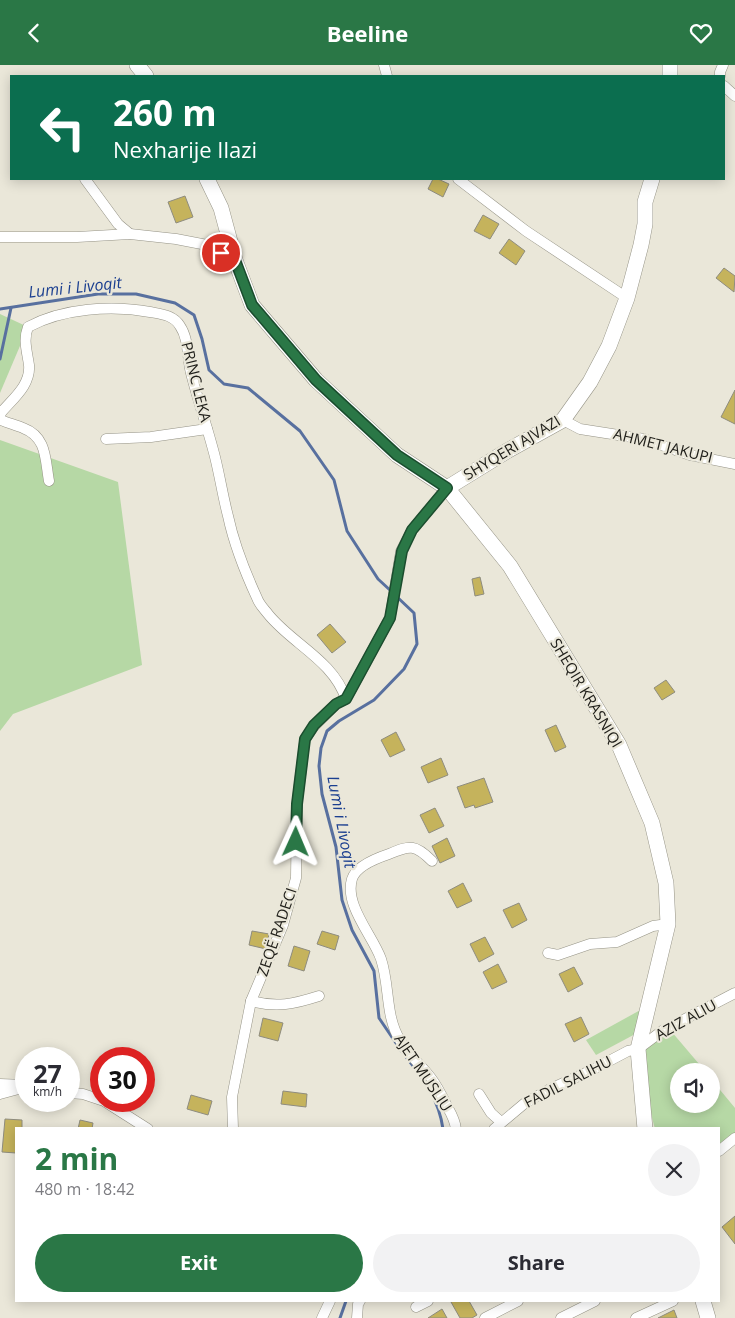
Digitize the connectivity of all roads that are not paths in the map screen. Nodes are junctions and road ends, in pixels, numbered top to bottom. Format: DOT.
graph roads {
  1 [pos="137,65"];
  2 [pos="145,75"];
  3 [pos="725,87"];
  4 [pos="735,96"];
  5 [pos="86,180"];
  6 [pos="207,180"];
  7 [pos="459,180"];
  8 [pos="652,180"];
  9 [pos="130,234"];
  10 [pos="0,237"];
  11 [pos="235,260"];
  12 [pos="627,298"];
  13 [pos="563,420"];
  14 [pos="208,429"];
  15 [pos="106,439"];
  16 [pos="735,464"];
  17 [pos="49,481"];
  18 [pos="447,488"];
  19 [pos="346,699"];
  20 [pos="432,861"];
  21 [pos="668,924"];
  22 [pos="548,953"];
  23 [pos="735,993"];
  24 [pos="319,996"];
  25 [pos="251,1001"];
  26 [pos="638,1049"];
  27 [pos="0,1084"];
  28 [pos="15,1085"];
  29 [pos="15,1089"];
  30 [pos="0,1094"];
  31 [pos="480,1094"];
  32 [pos="122,1112"];
  33 [pos="497,1125"];
  34 [pos="145,1127"];
  35 [pos="233,1127"];
  36 [pos="456,1127"];
  37 [pos="643,1127"];
  38 [pos="735,1138"];
  39 [pos="720,1150"];
  40 [pos="330,1302"];
  41 [pos="360,1302"];
  42 [pos="426,1302"];
  43 [pos="516,1302"];
  44 [pos="593,1302"];
  45 [pos="671,1302"];
  46 [pos="703,1302"];
  47 [pos="416,1307"];
  48 [pos="322,1318"];
  49 [pos="357,1318"];
  50 [pos="485,1318"];
  51 [pos="561,1318"];
  52 [pos="636,1318"];
  53 [pos="708,1318"];
  1 -- 2 [label="street"];
  3 -- 4 [label="street"];
  5 -- 9 [label="street"];
  6 -- 11 [label="street, SHEQIR KRASNIQI"];
  7 -- 12 [label="street"];
  8 -- 12 [label="street, SHYQERI AJVAZI"];
  9 -- 10 [label="street"];
  9 -- 11 [label="street"];
  11 -- 18 [label="street, SHEQIR KRASNIQI"];
  12 -- 13 [label="street, SHYQERI AJVAZI"];
  13 -- 16 [label="street, AHMET JAKUPI"];
  13 -- 18 [label="street, SHYQERI AJVAZI"];
  14 -- 15 [label="street, PRINC LEKA"];
  14 -- 17 [label="street, PRINC LEKA"];
  14 -- 19 [label="street, PRINC LEKA"];
  18 -- 19 [label="street, ZEQË RADECI"];
  18 -- 21 [label="street, SHEQIR KRASNIQI"];
  19 -- 25 [label="street, ZEQË RADECI"];
  20 -- 36 [label="street, AJET MUSLIU"];
  21 -- 22 [label="street"];
  21 -- 26 [label="street, SHEQIR KRASNIQI"];
  23 -- 26 [label="street, AZIZ ALIU"];
  24 -- 25 [label="street"];
  25 -- 35 [label="street, ZEQË RADECI"];
  26 -- 33 [label="street, FADIL SALIHU"];
  26 -- 37 [label="street, SHEQIR KRASNIQI"];
  27 -- 28 [label="street"];
  29 -- 30 [label="street"];
  31 -- 33 [label="street, FADIL SALIHU"];
  32 -- 34 [label="street"];
  38 -- 39 [label="street"];
  40 -- 48 [label="street"];
  41 -- 49 [label="street"];
  42 -- 47 [label="street"];
  43 -- 50 [label="street"];
  44 -- 51 [label="street"];
  45 -- 52 [label="street"];
  46 -- 53 [label="street"];
}
